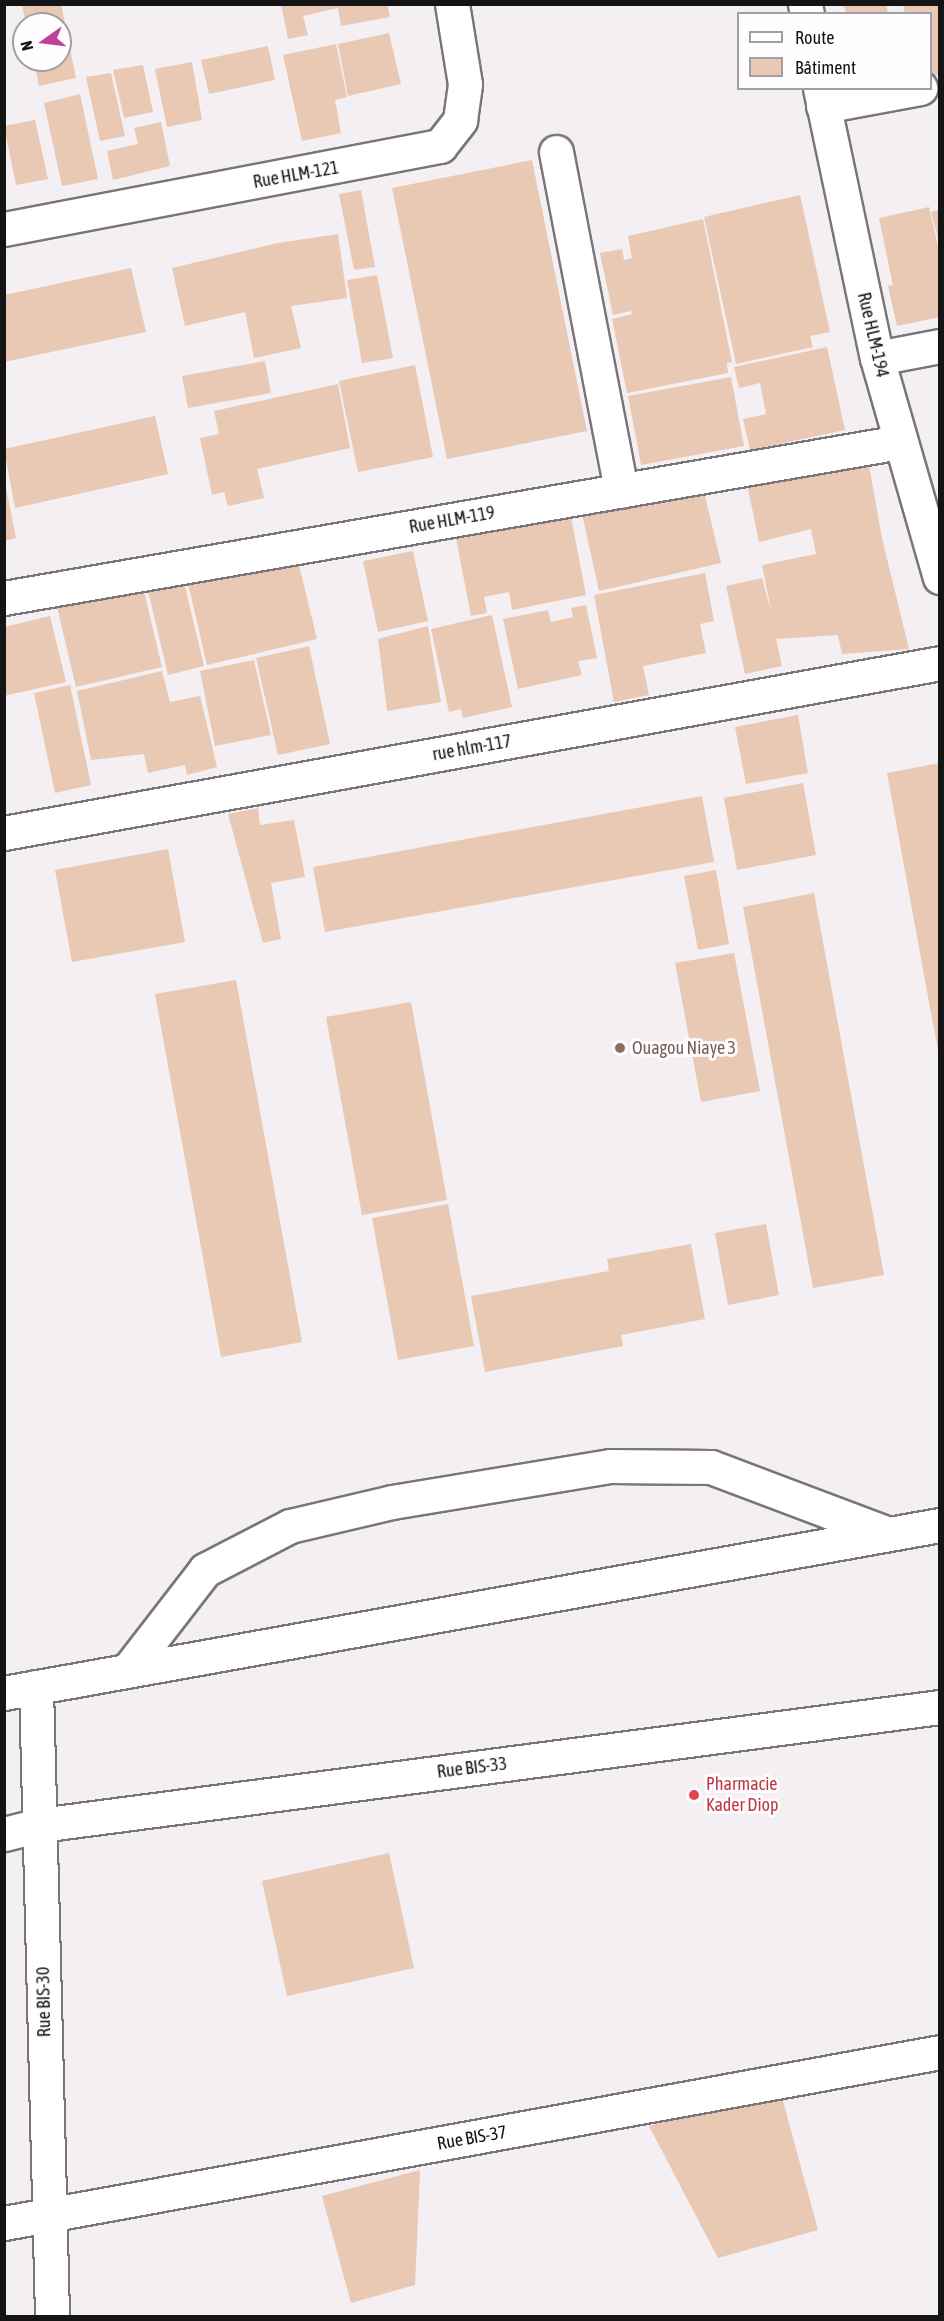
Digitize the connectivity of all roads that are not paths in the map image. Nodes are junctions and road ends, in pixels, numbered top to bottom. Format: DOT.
graph roads {
  1 [pos="452,4"];
  2 [pos="898,90"];
  3 [pos="821,97"];
  4 [pos="556,152"];
  5 [pos="4,229"];
  6 [pos="939,346"];
  7 [pos="877,358"];
  8 [pos="900,442"];
  9 [pos="621,490"];
  10 [pos="939,577"];
  11 [pos="4,598"];
  12 [pos="939,663"];
  13 [pos="4,833"];
  14 [pos="939,1525"];
  15 [pos="888,1534"];
  16 [pos="127,1671"];
  17 [pos="36,1688"];
  18 [pos="4,1693"];
  19 [pos="939,1707"];
  20 [pos="40,1825"];
  21 [pos="4,1833"];
  22 [pos="939,2052"];
  23 [pos="49,2215"];
  24 [pos="4,2223"];
  25 [pos="52,2316"];
  1 -- 5 [label="street, Rue HLM-121"];
  2 -- 3 [label="street"];
  3 -- 7 [label="street, Rue HLM-194"];
  4 -- 9 [label="street"];
  6 -- 7 [label="street"];
  7 -- 8 [label="street, Rue HLM-194"];
  8 -- 9 [label="street, Rue HLM-119"];
  8 -- 10 [label="street, Rue HLM-194"];
  9 -- 11 [label="street, Rue HLM-119"];
  12 -- 13 [label="street, rue hlm-117"];
  14 -- 15 [label="street"];
  15 -- 16 [label="street"];
  15 -- 16 [label="street"];
  16 -- 17 [label="street"];
  17 -- 18 [label="street"];
  17 -- 20 [label="street, Rue BIS-30"];
  19 -- 20 [label="street, Rue BIS-33"];
  20 -- 21 [label="street, Rue BIS-33"];
  20 -- 23 [label="street, Rue BIS-30"];
  22 -- 23 [label="street, Rue BIS-37"];
  23 -- 24 [label="street, Rue BIS-37"];
  23 -- 25 [label="street, Rue BIS-30"];
}
